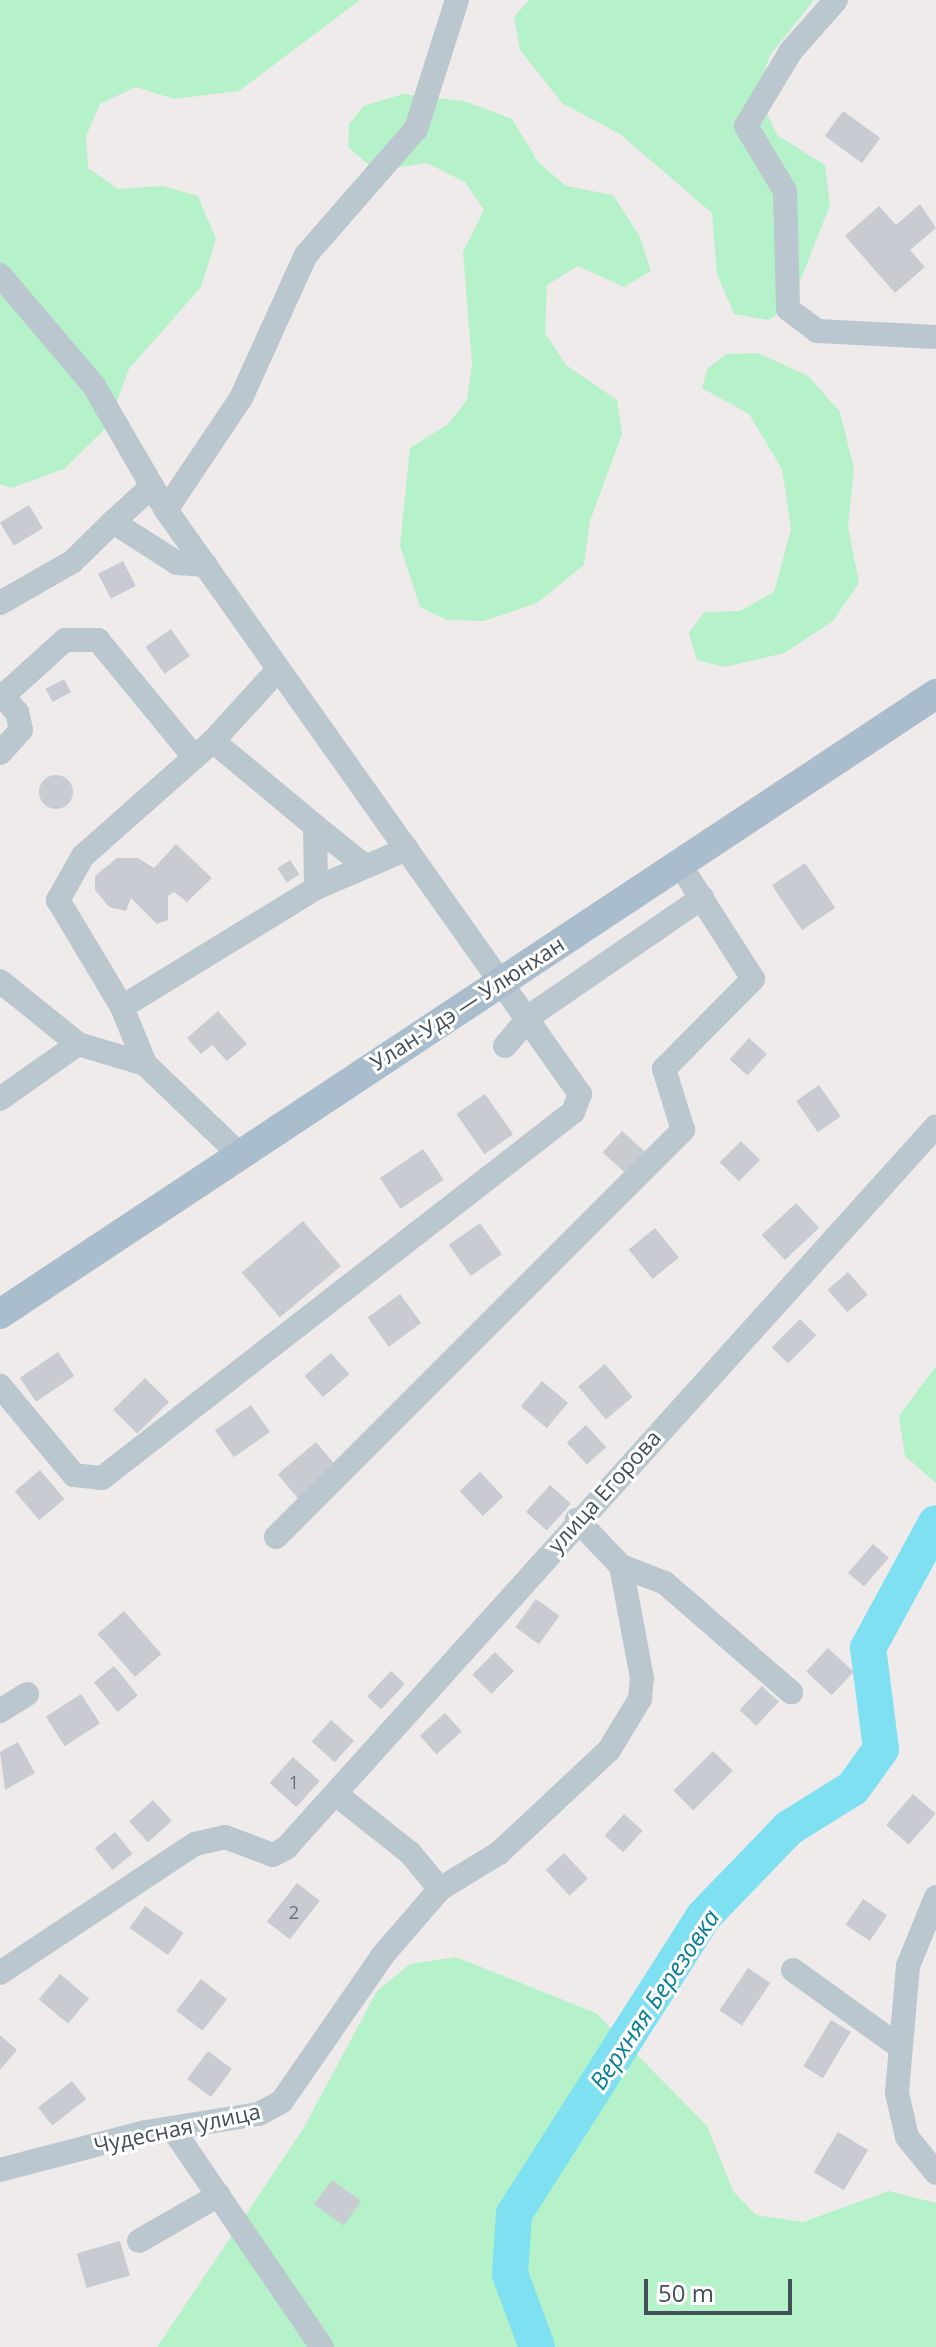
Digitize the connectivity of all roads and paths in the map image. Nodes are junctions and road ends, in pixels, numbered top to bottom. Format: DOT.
graph roads {
  1 [pos="457,0"];
  2 [pos="836,0"];
  3 [pos="0,275"];
  4 [pos="936,337"];
  5 [pos="152,486"];
  6 [pos="166,510"];
  7 [pos="113,522"];
  8 [pos="206,565"];
  9 [pos="0,603"];
  10 [pos="277,671"];
  11 [pos="936,694"];
  12 [pos="2,695"];
  13 [pos="213,741"];
  14 [pos="0,753"];
  15 [pos="194,757"];
  16 [pos="315,826"];
  17 [pos="407,849"];
  18 [pos="680,865"];
  19 [pos="365,866"];
  20 [pos="316,888"];
  21 [pos="702,898"];
  22 [pos="501,980"];
  23 [pos="0,981"];
  24 [pos="122,1007"];
  25 [pos="530,1016"];
  26 [pos="78,1044"];
  27 [pos="505,1046"];
  28 [pos="145,1064"];
  29 [pos="0,1099"];
  30 [pos="936,1126"];
  31 [pos="237,1152"];
  32 [pos="0,1314"];
  33 [pos="0,1386"];
  34 [pos="577,1520"];
  35 [pos="276,1537"];
  36 [pos="621,1566"];
  37 [pos="791,1692"];
  38 [pos="27,1694"];
  39 [pos="0,1711"];
  40 [pos="337,1795"];
  41 [pos="440,1889"];
  42 [pos="936,1897"];
  43 [pos="793,1970"];
  44 [pos="0,1973"];
  45 [pos="897,2045"];
  46 [pos="172,2128"];
  47 [pos="0,2170"];
  48 [pos="936,2173"];
  49 [pos="219,2195"];
  50 [pos="139,2241"];
  51 [pos="322,2347"];
  1 -- 6 [label="street"];
  2 -- 4 [label="street"];
  3 -- 5 [label="street"];
  5 -- 6 [label="street"];
  5 -- 7 [label="street"];
  6 -- 8 [label="street"];
  7 -- 8 [label="street"];
  7 -- 9 [label="street"];
  8 -- 10 [label="street"];
  10 -- 13 [label="street"];
  10 -- 17 [label="street"];
  11 -- 18 [label="main road, Улан-Удэ — Улюнхан"];
  12 -- 14 [label="street"];
  12 -- 15 [label="street"];
  13 -- 15 [label="street"];
  13 -- 16 [label="street"];
  15 -- 24 [label="street"];
  16 -- 19 [label="street"];
  16 -- 20 [label="street"];
  17 -- 19 [label="street"];
  17 -- 22 [label="street"];
  18 -- 21 [label="street"];
  18 -- 22 [label="main road, Улан-Удэ — Улюнхан"];
  19 -- 20 [label="street"];
  20 -- 24 [label="street"];
  21 -- 25 [label="street"];
  21 -- 35 [label="street"];
  22 -- 25 [label="street"];
  22 -- 31 [label="main road, Улан-Удэ — Улюнхан"];
  23 -- 26 [label="street"];
  24 -- 28 [label="street"];
  25 -- 27 [label="street"];
  25 -- 33 [label="street"];
  26 -- 28 [label="street"];
  26 -- 29 [label="street"];
  28 -- 31 [label="street"];
  30 -- 34 [label="street, улица Егорова"];
  31 -- 32 [label="main road, Улан-Удэ — Улюнхан"];
  34 -- 36 [label="street"];
  34 -- 40 [label="street, улица Егорова"];
  36 -- 37 [label="street"];
  36 -- 41 [label="street, Чудесная улица"];
  38 -- 39 [label="street"];
  40 -- 41 [label="street"];
  40 -- 44 [label="street, улица Егорова"];
  41 -- 46 [label="street, Чудесная улица"];
  42 -- 45 [label="street"];
  43 -- 45 [label="street"];
  45 -- 48 [label="street"];
  46 -- 47 [label="street, Чудесная улица"];
  46 -- 49 [label="street"];
  49 -- 50 [label="street"];
  49 -- 51 [label="street"];
}
